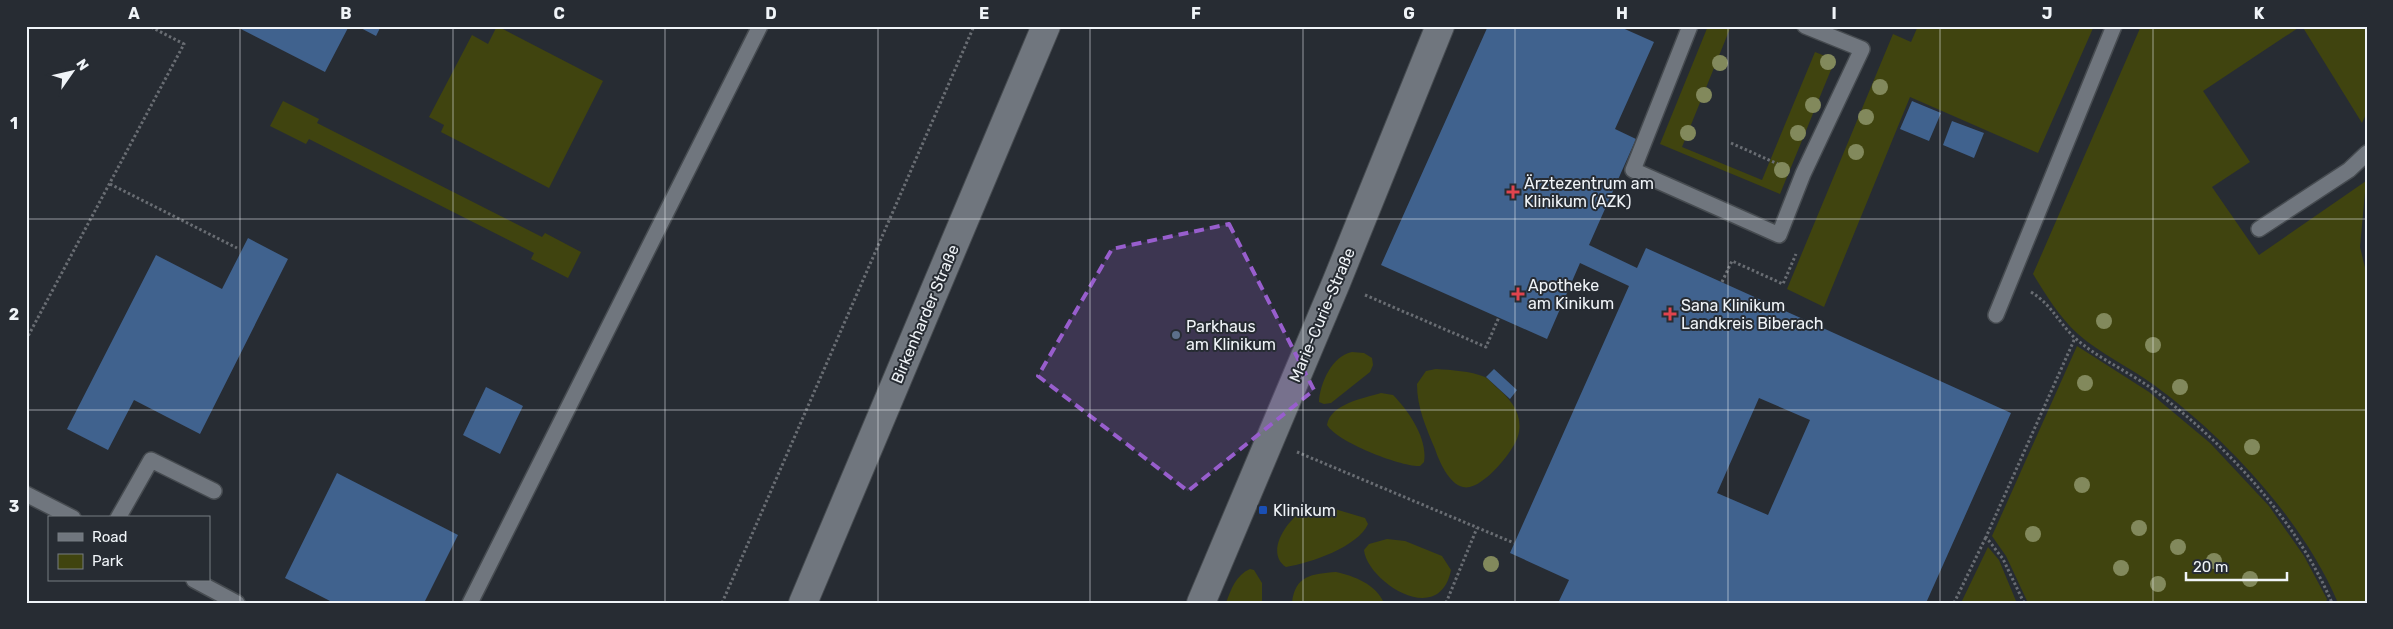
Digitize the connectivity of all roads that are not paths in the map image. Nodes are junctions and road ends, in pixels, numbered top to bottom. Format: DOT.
graph roads {
  1 [pos="760,26"];
  2 [pos="1046,26"];
  3 [pos="1440,26"];
  4 [pos="1690,26"];
  5 [pos="1805,26"];
  6 [pos="2114,26"];
  7 [pos="2367,153"];
  8 [pos="2259,230"];
  9 [pos="1996,315"];
  10 [pos="214,490"];
  11 [pos="26,494"];
  12 [pos="69,516"];
  13 [pos="119,516"];
  14 [pos="198,582"];
  15 [pos="237,603"];
  16 [pos="470,603"];
  17 [pos="803,603"];
  18 [pos="1200,603"];
  1 -- 16 [label="lane"];
  2 -- 17 [label="street, Birkenharder Straße"];
  3 -- 18 [label="street, Marie-Curie-Straße"];
  4 -- 5 [label="lane"];
  6 -- 9 [label="lane"];
  7 -- 8 [label="lane"];
  10 -- 13 [label="lane"];
  11 -- 12 [label="lane"];
  14 -- 15 [label="lane"];
}
